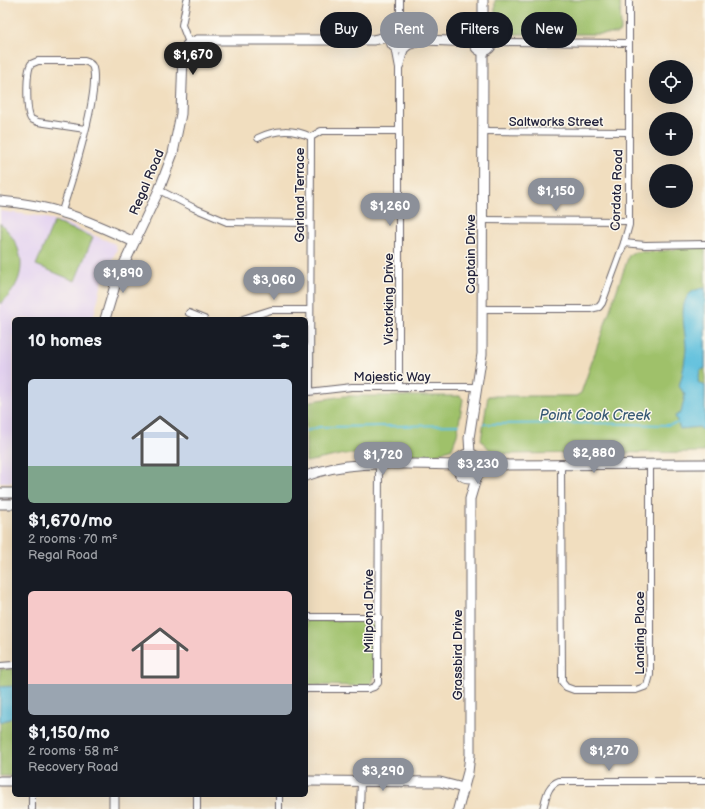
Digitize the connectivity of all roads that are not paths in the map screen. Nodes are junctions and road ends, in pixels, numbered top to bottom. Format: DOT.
graph roads {
  1 [pos="187,0"];
  2 [pos="400,0"];
  3 [pos="483,0"];
  4 [pos="629,0"];
  5 [pos="400,12"];
  6 [pos="483,12"];
  7 [pos="380,40"];
  8 [pos="513,42"];
  9 [pos="189,43"];
  10 [pos="629,43"];
  11 [pos="395,48"];
  12 [pos="404,48"];
  13 [pos="476,48"];
  14 [pos="489,48"];
  15 [pos="483,52"];
  16 [pos="399,68"];
  17 [pos="85,129"];
  18 [pos="399,131"];
  19 [pos="483,131"];
  20 [pos="629,132"];
  21 [pos="311,137"];
  22 [pos="258,138"];
  23 [pos="159,190"];
  24 [pos="0,201"];
  25 [pos="62,211"];
  26 [pos="483,220"];
  27 [pos="629,221"];
  28 [pos="310,223"];
  29 [pos="134,242"];
  30 [pos="624,243"];
  31 [pos="705,244"];
  32 [pos="482,309"];
  33 [pos="309,310"];
  34 [pos="189,313"];
  35 [pos="106,317"];
  36 [pos="199,317"];
  37 [pos="249,317"];
  38 [pos="399,387"];
  39 [pos="478,387"];
  40 [pos="308,392"];
  41 [pos="470,454"];
  42 [pos="562,463"];
  43 [pos="650,464"];
  44 [pos="705,464"];
  45 [pos="379,465"];
  46 [pos="458,465"];
  47 [pos="481,465"];
  48 [pos="308,475"];
  49 [pos="477,475"];
  50 [pos="464,477"];
  51 [pos="0,493"];
  52 [pos="12,493"];
  53 [pos="470,499"];
  54 [pos="0,504"];
  55 [pos="12,504"];
  56 [pos="308,617"];
  57 [pos="379,617"];
  58 [pos="12,665"];
  59 [pos="0,666"];
  60 [pos="308,689"];
  61 [pos="0,781"];
  62 [pos="12,781"];
  63 [pos="308,781"];
  64 [pos="361,781"];
  65 [pos="705,781"];
  66 [pos="463,788"];
  67 [pos="32,797"];
  68 [pos="114,797"];
  69 [pos="197,797"];
  70 [pos="279,797"];
  71 [pos="32,809"];
  72 [pos="114,809"];
  73 [pos="197,809"];
  74 [pos="279,809"];
  75 [pos="360,809"];
  76 [pos="458,809"];
  77 [pos="543,809"];
  1 -- 9 [label="street"];
  2 -- 5 [label="street, Victorking Drive"];
  3 -- 6 [label="street"];
  4 -- 10 [label="street, Cordata Road"];
  7 -- 9 [label="street"];
  8 -- 10 [label="street"];
  9 -- 23 [label="street, Regal Road"];
  10 -- 20 [label="street, Cordata Road"];
  11 -- 16 [label="street, Victorking Drive"];
  12 -- 16 [label="street, Victorking Drive"];
  13 -- 15 [label="street"];
  14 -- 15 [label="street"];
  15 -- 19 [label="street, Captain Drive"];
  16 -- 18 [label="street, Victorking Drive"];
  17 -- 17 [label="street"];
  17 -- 25 [label="street"];
  18 -- 21 [label="street, Garland Terrace"];
  18 -- 38 [label="street, Victorking Drive"];
  19 -- 20 [label="street, Saltworks Street"];
  19 -- 26 [label="street, Captain Drive"];
  20 -- 27 [label="street, Cordata Road"];
  21 -- 22 [label="street"];
  21 -- 28 [label="street, Garland Terrace"];
  23 -- 28 [label="street"];
  23 -- 29 [label="street, Regal Road"];
  24 -- 25 [label="street"];
  25 -- 29 [label="street"];
  26 -- 27 [label="street"];
  26 -- 32 [label="street, Captain Drive"];
  27 -- 30 [label="street, Cordata Road"];
  28 -- 33 [label="street, Garland Terrace"];
  29 -- 35 [label="street, Regal Road"];
  30 -- 31 [label="street"];
  30 -- 32 [label="street, Cordata Road"];
  32 -- 39 [label="street, Captain Drive"];
  33 -- 37 [label="street"];
  33 -- 40 [label="street, Garland Terrace"];
  34 -- 36 [label="street"];
  38 -- 39 [label="street, Majestic Way"];
  38 -- 40 [label="street, Majestic Way"];
  39 -- 41 [label="street, Captain Drive"];
  41 -- 46 [label="street"];
  41 -- 47 [label="street"];
  42 -- 43 [label="street"];
  42 -- 43 [label="street, Landing Place"];
  42 -- 47 [label="street"];
  43 -- 44 [label="street"];
  45 -- 46 [label="street"];
  45 -- 48 [label="street"];
  45 -- 57 [label="street, Millpond Drive"];
  46 -- 50 [label="street"];
  47 -- 49 [label="street"];
  49 -- 50 [label="street"];
  49 -- 53 [label="street, Grassbird Drive"];
  50 -- 53 [label="street, Grassbird Drive"];
  51 -- 52 [label="street"];
  53 -- 66 [label="street, Grassbird Drive"];
  54 -- 55 [label="street"];
  56 -- 57 [label="street"];
  57 -- 60 [label="street, Millpond Drive"];
  58 -- 59 [label="street"];
  61 -- 62 [label="street"];
  63 -- 64 [label="street"];
  64 -- 66 [label="street"];
  64 -- 75 [label="street"];
  65 -- 77 [label="street"];
  66 -- 76 [label="street, Grassbird Drive"];
  67 -- 71 [label="street"];
  68 -- 72 [label="street"];
  69 -- 73 [label="street"];
  70 -- 74 [label="street"];
}
